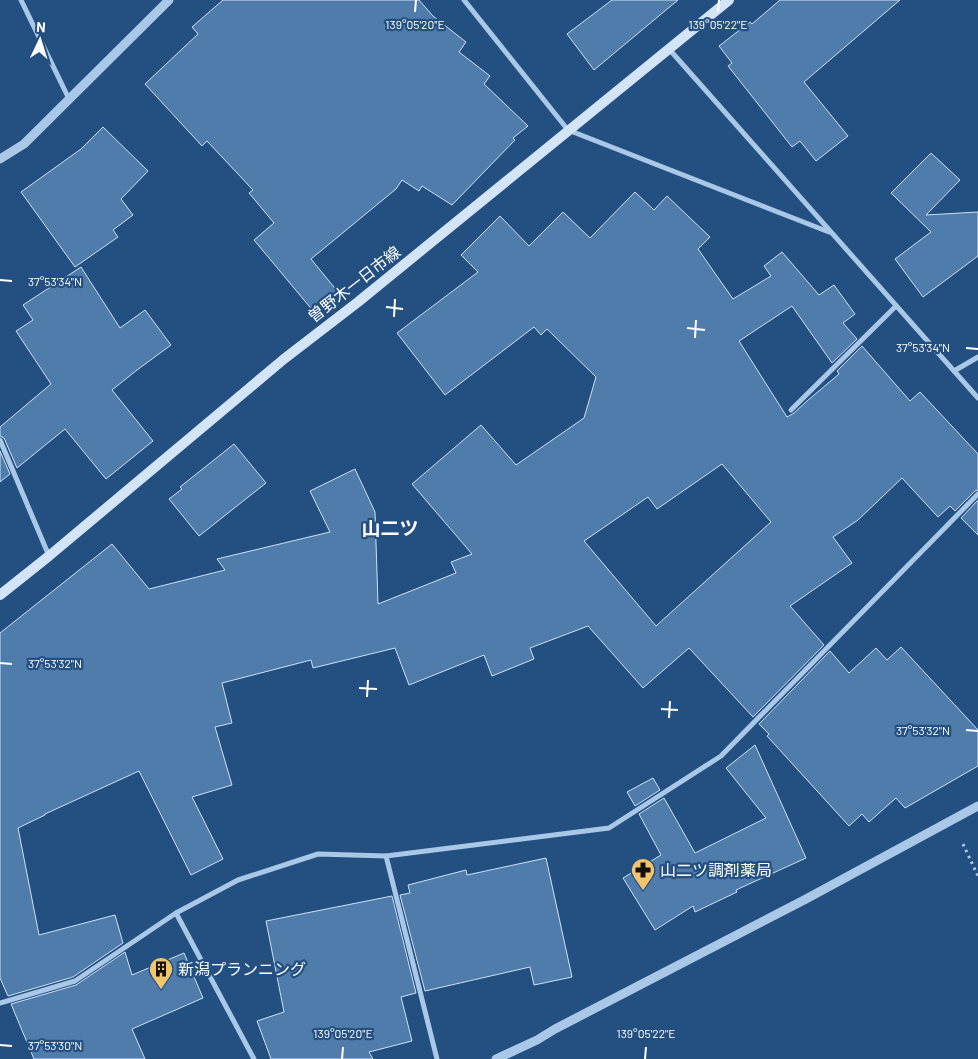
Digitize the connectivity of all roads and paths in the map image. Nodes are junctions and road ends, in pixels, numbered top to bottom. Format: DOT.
graph roads {
  1 [pos="21,0"];
  2 [pos="169,0"];
  3 [pos="464,0"];
  4 [pos="729,0"];
  5 [pos="669,49"];
  6 [pos="69,99"];
  7 [pos="568,130"];
  8 [pos="0,159"];
  9 [pos="832,233"];
  10 [pos="896,306"];
  11 [pos="978,357"];
  12 [pos="954,371"];
  13 [pos="978,398"];
  14 [pos="791,410"];
  15 [pos="0,440"];
  16 [pos="978,494"];
  17 [pos="49,556"];
  18 [pos="0,595"];
  19 [pos="978,806"];
  20 [pos="952,820"];
  21 [pos="386,856"];
  22 [pos="978,876"];
  23 [pos="176,912"];
  24 [pos="0,1004"];
  25 [pos="254,1059"];
  26 [pos="437,1059"];
  27 [pos="496,1059"];
  1 -- 6 [label="street"];
  2 -- 6 [label="street"];
  3 -- 7 [label="street"];
  4 -- 5 [label="main road, 曽野木一日市線"];
  5 -- 7 [label="main road, 曽野木一日市線"];
  5 -- 9 [label="street"];
  6 -- 8 [label="street"];
  7 -- 9 [label="street"];
  7 -- 17 [label="main road, 曽野木一日市線"];
  9 -- 10 [label="street"];
  10 -- 12 [label="street"];
  10 -- 14 [label="street"];
  11 -- 12 [label="street"];
  12 -- 13 [label="street"];
  15 -- 17 [label="street"];
  16 -- 21 [label="street"];
  17 -- 18 [label="main road, 曽野木一日市線"];
  19 -- 20 [label="street"];
  20 -- 22 [label="path"];
  20 -- 27 [label="street"];
  21 -- 23 [label="street"];
  21 -- 26 [label="street"];
  23 -- 24 [label="street"];
  23 -- 25 [label="street"];
}
